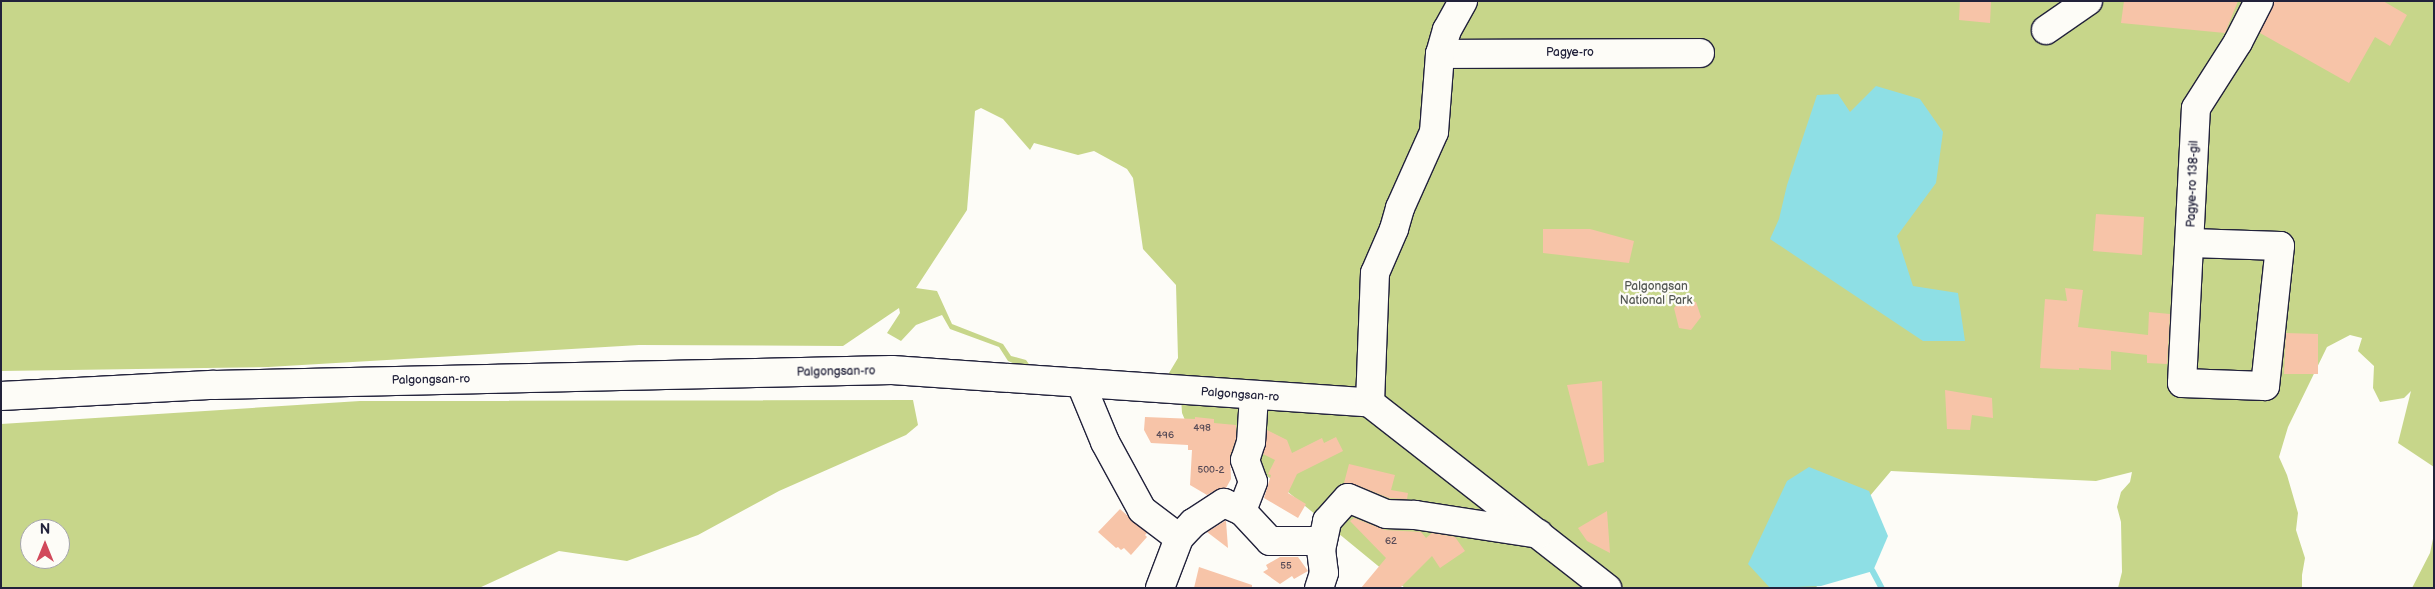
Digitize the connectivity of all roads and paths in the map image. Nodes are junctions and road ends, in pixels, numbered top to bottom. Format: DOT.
graph roads {
  1 [pos="1464,1"];
  2 [pos="2088,1"];
  3 [pos="2259,1"];
  4 [pos="2046,30"];
  5 [pos="1700,53"];
  6 [pos="1440,54"];
  7 [pos="2191,243"];
  8 [pos="1080,384"];
  9 [pos="1,396"];
  10 [pos="1254,396"];
  11 [pos="1370,403"];
  12 [pos="1242,511"];
  13 [pos="1540,534"];
  14 [pos="1180,538"];
  15 [pos="1321,550"];
  16 [pos="1160,588"];
  17 [pos="1319,588"];
  18 [pos="1607,588"];
  1 -- 6 [label="street"];
  2 -- 4 [label="street"];
  3 -- 7 [label="street, Pagye-ro 138-gil"];
  5 -- 6 [label="street, Pagye-ro"];
  6 -- 11 [label="street"];
  7 -- 7 [label="street, Pagye-ro 138-gil"];
  8 -- 9 [label="street, Palgongsan-ro"];
  8 -- 10 [label="street, Palgongsan-ro"];
  8 -- 14 [label="street"];
  10 -- 11 [label="street, Palgongsan-ro"];
  10 -- 12 [label="street"];
  11 -- 13 [label="street"];
  12 -- 14 [label="street"];
  12 -- 15 [label="street"];
  13 -- 15 [label="street"];
  13 -- 18 [label="street"];
  14 -- 16 [label="street"];
  15 -- 17 [label="street"];
}
